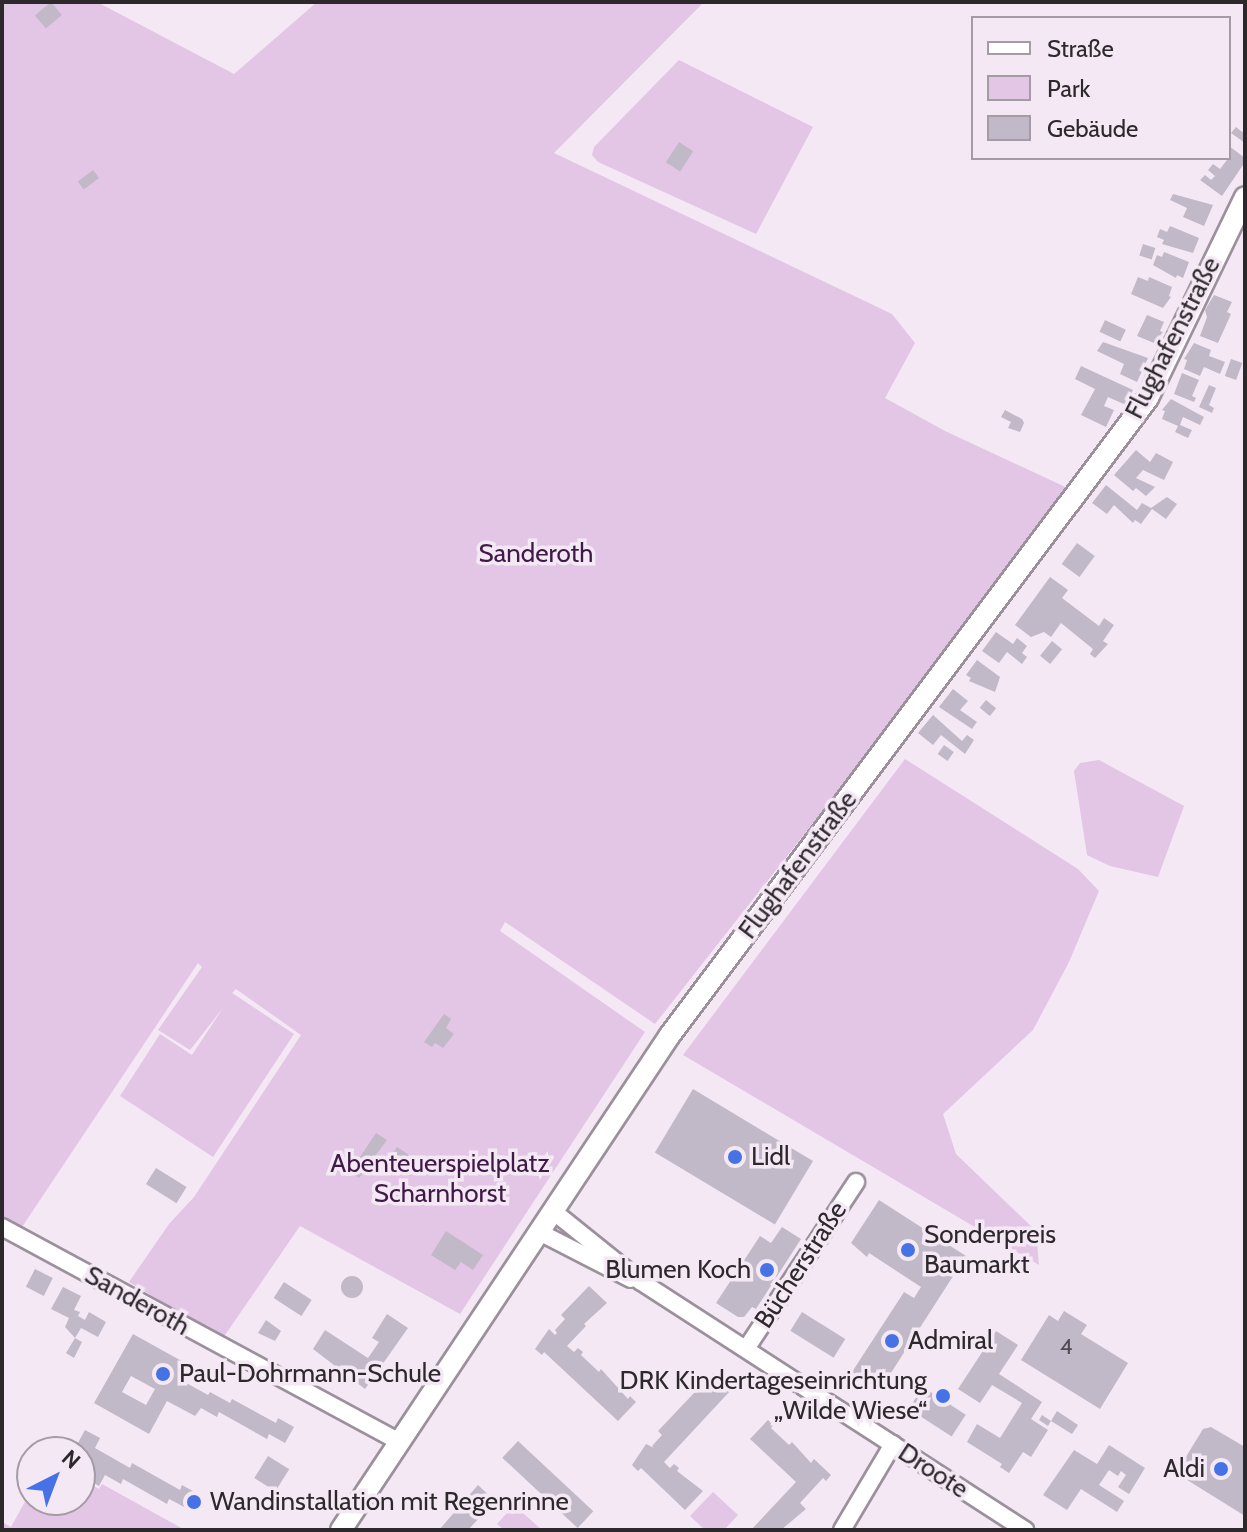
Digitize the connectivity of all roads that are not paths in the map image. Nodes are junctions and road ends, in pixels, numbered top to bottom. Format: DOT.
graph roads {
  1 [pos="1245,197"];
  2 [pos="856,1182"];
  3 [pos="553,1211"];
  4 [pos="2,1227"];
  5 [pos="539,1232"];
  6 [pos="640,1281"];
  7 [pos="746,1349"];
  8 [pos="399,1442"];
  9 [pos="893,1444"];
  10 [pos="341,1530"];
  11 [pos="842,1530"];
  12 [pos="1025,1530"];
  1 -- 3 [label="main road, Flughafenstraße"];
  2 -- 7 [label="street, Bücherstraße"];
  3 -- 5 [label="main road, Flughafenstraße"];
  3 -- 6 [label="street, Droote"];
  4 -- 8 [label="street, Sanderoth"];
  5 -- 6 [label="street, Droote"];
  5 -- 8 [label="main road, Flughafenstraße"];
  6 -- 7 [label="street, Droote"];
  7 -- 9 [label="street, Droote"];
  8 -- 10 [label="main road, Flughafenstraße"];
  9 -- 11 [label="street"];
  9 -- 12 [label="street, Droote"];
}
